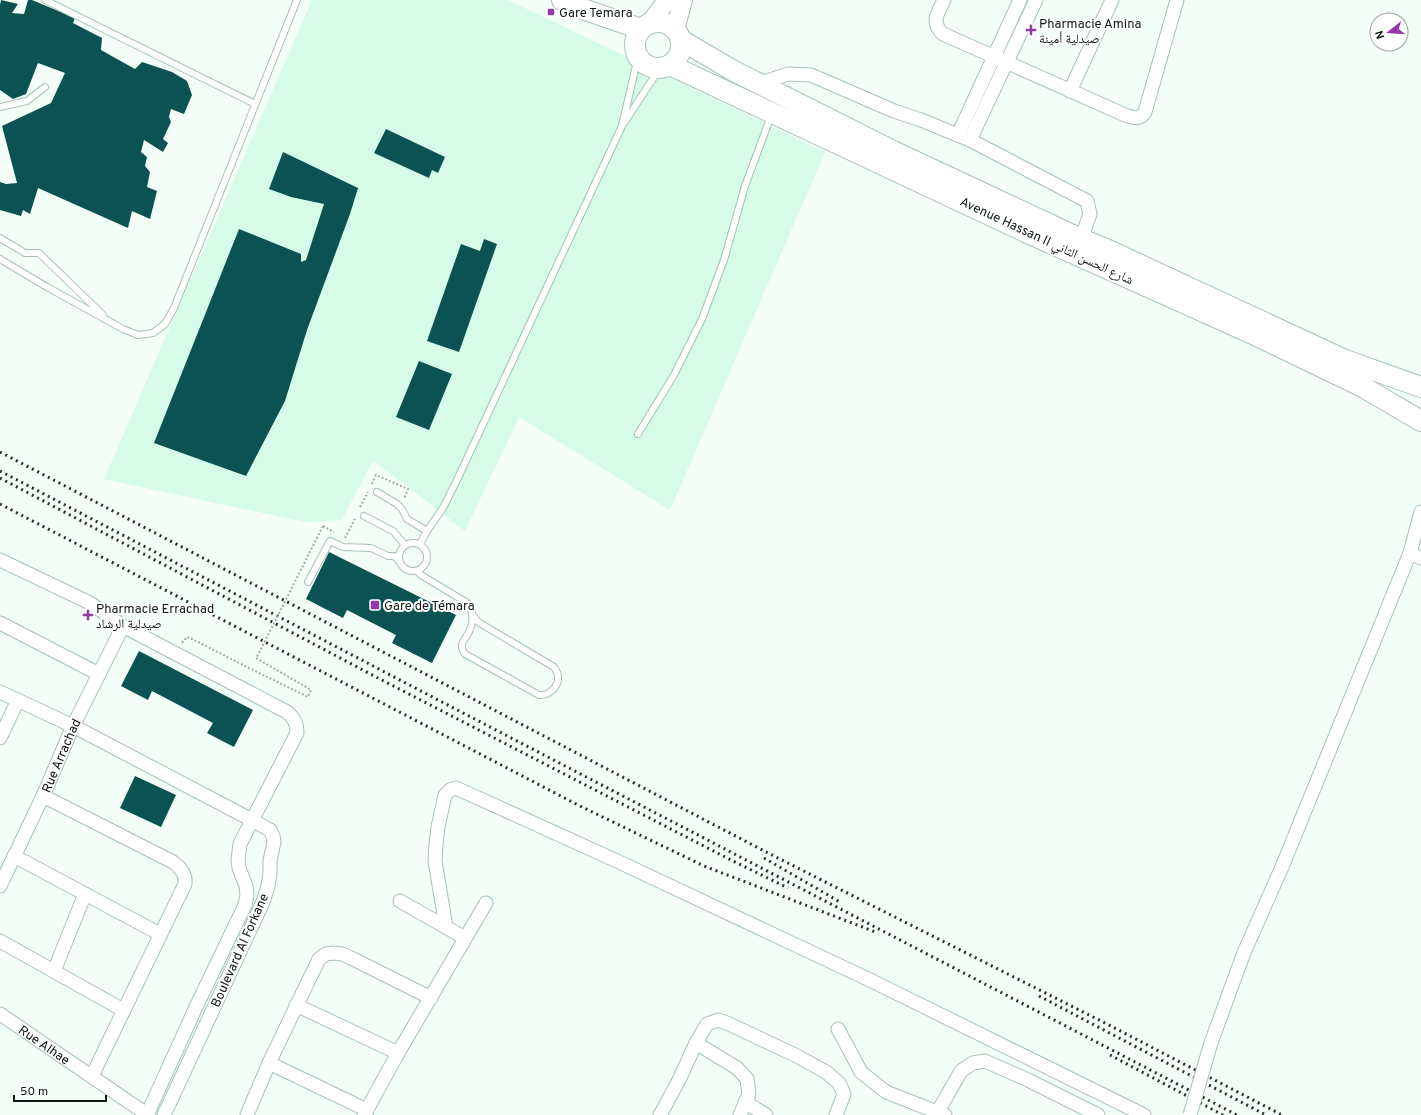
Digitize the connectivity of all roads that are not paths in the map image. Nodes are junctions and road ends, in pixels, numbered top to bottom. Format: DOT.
graph roads {
  1 [pos="45,0"];
  2 [pos="297,0"];
  3 [pos="667,0"];
  4 [pos="683,0"];
  5 [pos="944,0"];
  6 [pos="1020,0"];
  7 [pos="1036,0"];
  8 [pos="1112,0"];
  9 [pos="1177,0"];
  10 [pos="569,3"];
  11 [pos="678,35"];
  12 [pos="641,38"];
  13 [pos="994,56"];
  14 [pos="1007,62"];
  15 [pos="665,67"];
  16 [pos="758,84"];
  17 [pos="45,87"];
  18 [pos="1070,91"];
  19 [pos="256,104"];
  20 [pos="0,107"];
  21 [pos="772,113"];
  22 [pos="622,126"];
  23 [pos="958,135"];
  24 [pos="970,140"];
  25 [pos="0,238"];
  26 [pos="1081,239"];
  27 [pos="0,259"];
  28 [pos="108,321"];
  29 [pos="1421,387"];
  30 [pos="1421,421"];
  31 [pos="638,434"];
  32 [pos="376,492"];
  33 [pos="1421,512"];
  34 [pos="364,516"];
  35 [pos="427,531"];
  36 [pos="420,544"];
  37 [pos="405,545"];
  38 [pos="1416,556"];
  39 [pos="0,560"];
  40 [pos="400,562"];
  41 [pos="417,571"];
  42 [pos="308,582"];
  43 [pos="473,615"];
  44 [pos="0,623"];
  45 [pos="123,626"];
  46 [pos="99,674"];
  47 [pos="0,692"];
  48 [pos="18,700"];
  49 [pos="73,726"];
  50 [pos="0,738"];
  51 [pos="43,796"];
  52 [pos="252,820"];
  53 [pos="14,856"];
  54 [pos="1,880"];
  55 [pos="85,894"];
  56 [pos="400,901"];
  57 [pos="486,903"];
  58 [pos="446,927"];
  59 [pos="160,934"];
  60 [pos="465,938"];
  61 [pos="0,941"];
  62 [pos="54,971"];
  63 [pos="431,998"];
  64 [pos="296,1005"];
  65 [pos="123,1010"];
  66 [pos="0,1014"];
  67 [pos="838,1029"];
  68 [pos="696,1043"];
  69 [pos="398,1053"];
  70 [pos="269,1063"];
  71 [pos="92,1076"];
  72 [pos="745,1102"];
  73 [pos="366,1112"];
  74 [pos="939,1114"];
  75 [pos="148,1115"];
  76 [pos="164,1115"];
  77 [pos="247,1115"];
  78 [pos="660,1115"];
  79 [pos="740,1115"];
  80 [pos="766,1115"];
  81 [pos="836,1115"];
  82 [pos="1098,1115"];
  83 [pos="1144,1115"];
  84 [pos="1190,1115"];
  1 -- 19 [label="lane"];
  2 -- 19 [label="lane"];
  3 -- 12 [label="main road"];
  4 -- 11 [label="main road"];
  5 -- 13 [label="street"];
  6 -- 13 [label="street"];
  7 -- 14 [label="street"];
  8 -- 18 [label="street"];
  9 -- 18 [label="street"];
  10 -- 12 [label="main road, Avenue Hassan II شارع الحسن الثاني"];
  11 -- 12 [label="main road, Avenue Hassan II شارع الحسن الثاني"];
  11 -- 15 [label="main road"];
  11 -- 16 [label="main road, Avenue Hassan II شارع الحسن الثاني"];
  12 -- 15 [label="main road, Avenue Hassan II شارع الحسن الثاني"];
  12 -- 22 [label="lane"];
  13 -- 14 [label="street"];
  13 -- 23 [label="street"];
  14 -- 18 [label="street"];
  14 -- 24 [label="street"];
  15 -- 21 [label="main road, Avenue Hassan II شارع الحسن الثاني"];
  15 -- 22 [label="lane"];
  16 -- 23 [label="street"];
  16 -- 26 [label="main road, Avenue Hassan II شارع الحسن الثاني"];
  17 -- 20 [label="lane"];
  19 -- 28 [label="lane"];
  21 -- 30 [label="main road, Avenue Hassan II شارع الحسن الثاني"];
  21 -- 31 [label="lane"];
  22 -- 35 [label="lane"];
  23 -- 24 [label="street"];
  24 -- 26 [label="street"];
  25 -- 28 [label="lane"];
  26 -- 29 [label="main road, Avenue Hassan II شارع الحسن الثاني"];
  27 -- 28 [label="lane"];
  32 -- 35 [label="lane"];
  33 -- 38 [label="street"];
  34 -- 37 [label="lane"];
  35 -- 36 [label="lane"];
  36 -- 37 [label="lane"];
  36 -- 41 [label="lane"];
  37 -- 40 [label="lane"];
  38 -- 84 [label="street, bridge"];
  39 -- 45 [label="street"];
  40 -- 41 [label="lane"];
  40 -- 42 [label="lane"];
  41 -- 43 [label="lane"];
  43 -- 43 [label="lane"];
  44 -- 46 [label="street"];
  45 -- 46 [label="street, Rue Arrachad"];
  45 -- 52 [label="street"];
  46 -- 49 [label="street, Rue Arrachad"];
  47 -- 48 [label="street"];
  48 -- 49 [label="street"];
  48 -- 50 [label="street"];
  49 -- 51 [label="street, Rue Arrachad"];
  49 -- 52 [label="street"];
  51 -- 53 [label="street, Rue Arrachad"];
  51 -- 59 [label="street"];
  52 -- 75 [label="street, Boulevard Al Forkane"];
  52 -- 76 [label="street, Boulevard Al Forkane"];
  53 -- 54 [label="street, Rue Arrachad"];
  53 -- 55 [label="street"];
  55 -- 59 [label="street"];
  55 -- 62 [label="street"];
  56 -- 58 [label="street"];
  57 -- 60 [label="street"];
  58 -- 60 [label="street"];
  58 -- 83 [label="street"];
  59 -- 65 [label="street"];
  60 -- 63 [label="street"];
  61 -- 62 [label="street"];
  62 -- 65 [label="street"];
  63 -- 64 [label="street"];
  63 -- 69 [label="street"];
  64 -- 69 [label="street"];
  64 -- 70 [label="street"];
  65 -- 71 [label="street"];
  66 -- 71 [label="street, Rue Alhae"];
  67 -- 74 [label="street"];
  68 -- 72 [label="street"];
  68 -- 78 [label="street"];
  68 -- 81 [label="street"];
  69 -- 73 [label="street"];
  70 -- 73 [label="street"];
  70 -- 77 [label="street"];
  71 -- 75 [label="street, Rue Alhae"];
  72 -- 79 [label="street"];
  72 -- 80 [label="street"];
  74 -- 82 [label="street"];
}
